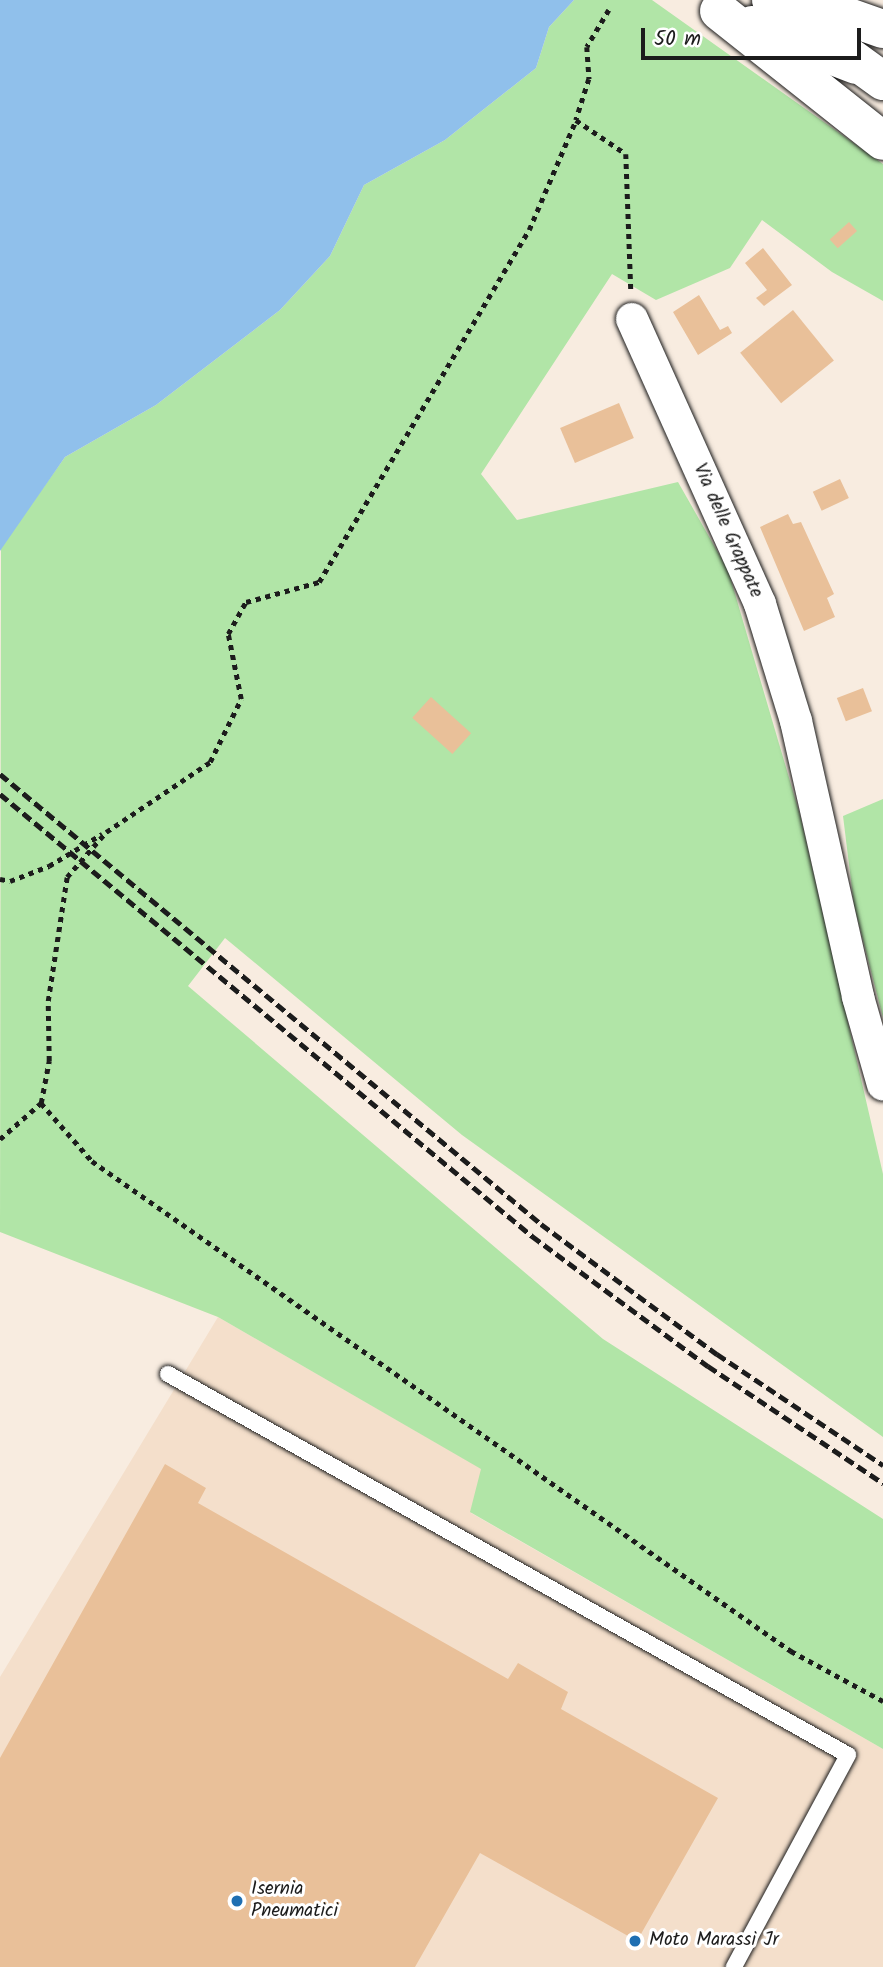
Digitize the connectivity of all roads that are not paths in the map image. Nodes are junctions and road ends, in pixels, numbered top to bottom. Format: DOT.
graph roads {
  1 [pos="771,0"];
  2 [pos="800,0"];
  3 [pos="709,6"];
  4 [pos="883,29"];
  5 [pos="869,73"];
  6 [pos="883,141"];
  7 [pos="632,319"];
  8 [pos="883,1084"];
  9 [pos="168,1374"];
  10 [pos="734,1967"];
  1 -- 5 [label="main road"];
  2 -- 4 [label="main road"];
  3 -- 5 [label="main road"];
  3 -- 6 [label="main road"];
  7 -- 8 [label="street, Via delle Grappate"];
  9 -- 10 [label="lane"];
}
